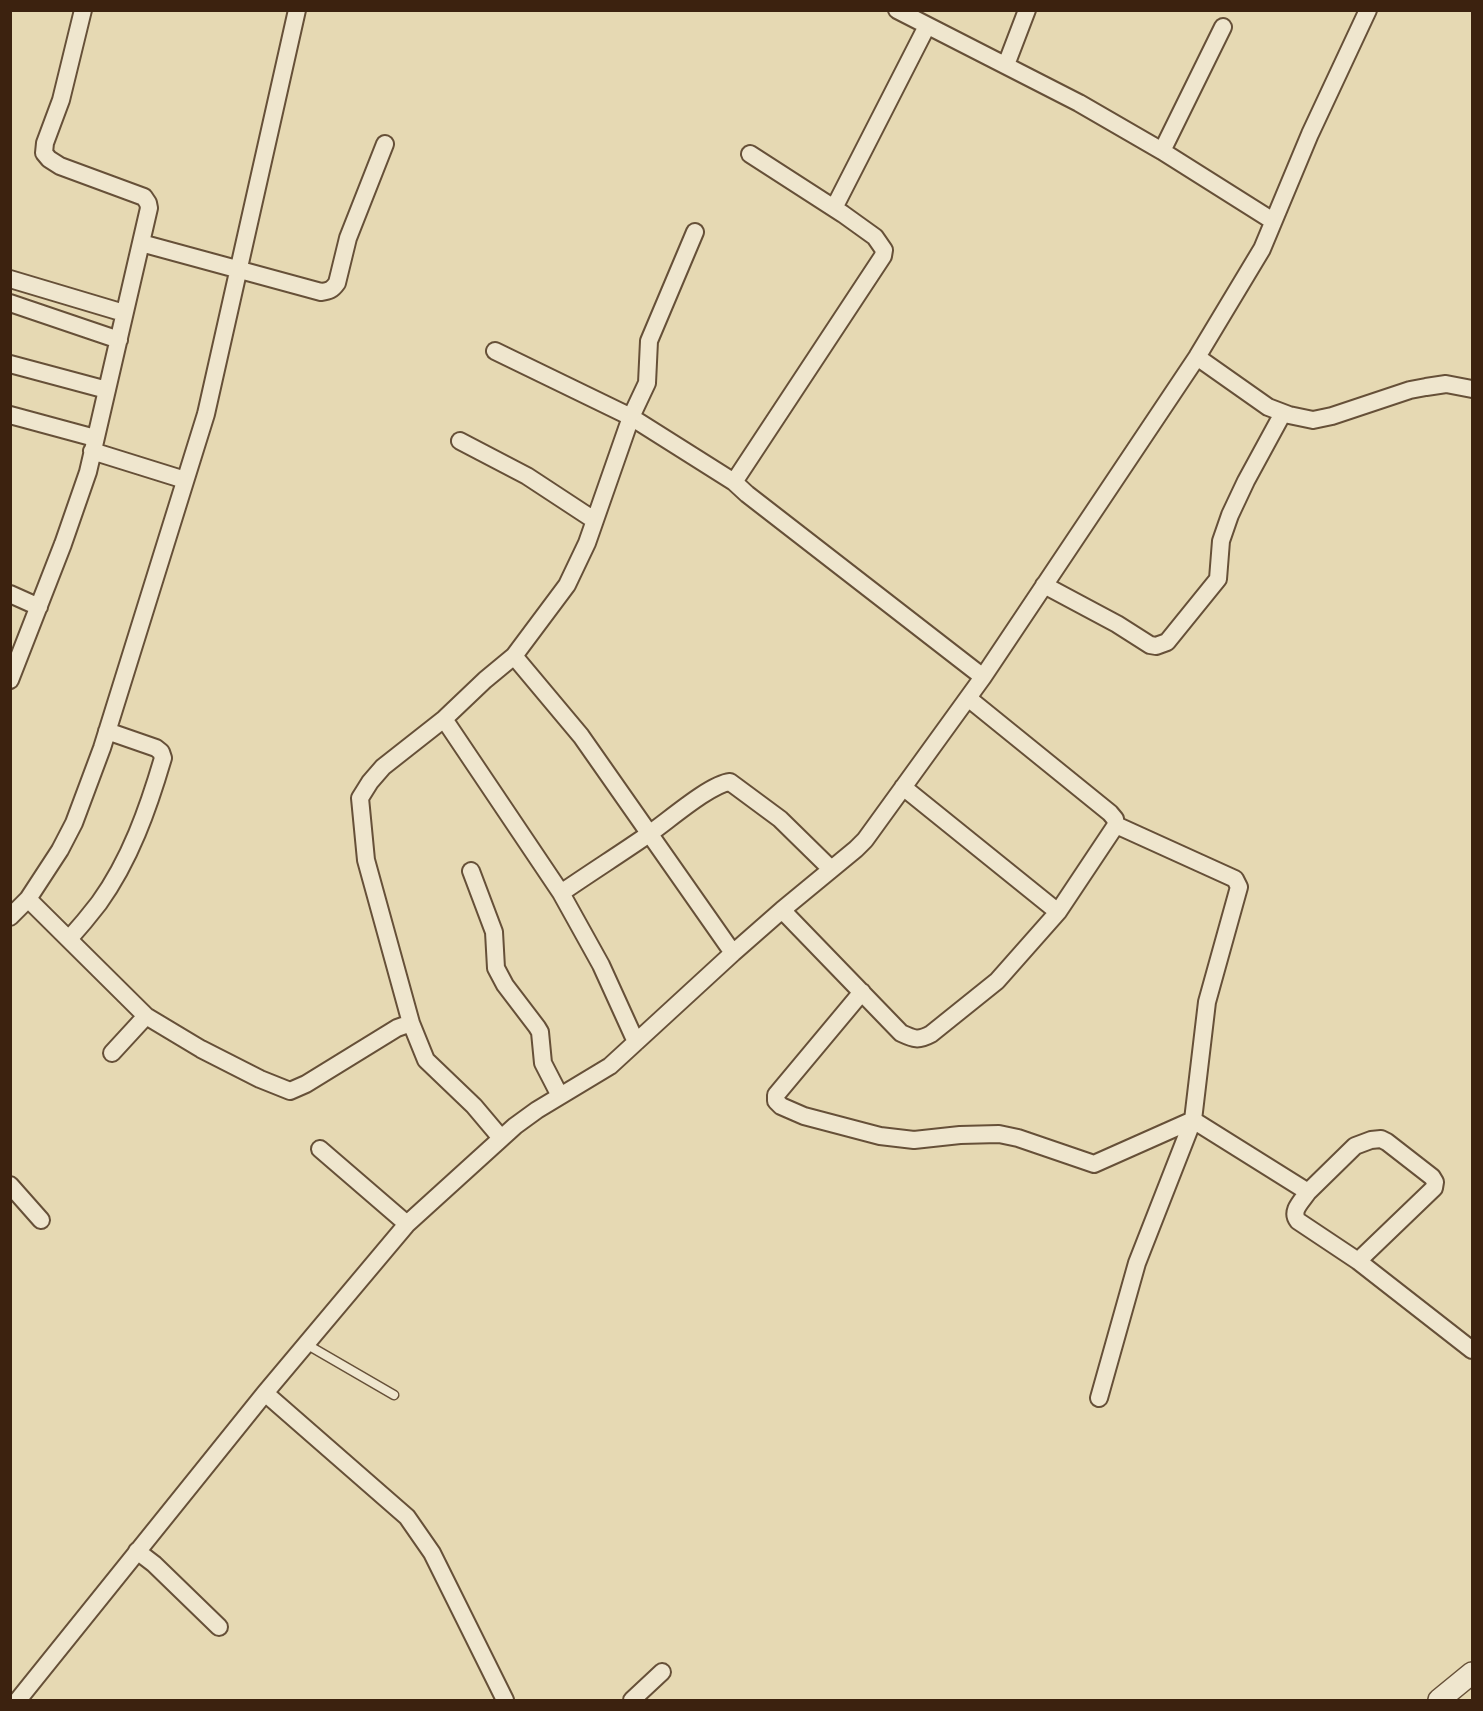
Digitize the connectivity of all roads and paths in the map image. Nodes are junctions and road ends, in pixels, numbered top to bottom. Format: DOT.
graph roads {
  1 [pos="83,10"];
  2 [pos="297,10"];
  3 [pos="897,10"];
  4 [pos="1027,10"];
  5 [pos="1368,10"];
  6 [pos="927,26"];
  7 [pos="1223,27"];
  8 [pos="1006,65"];
  9 [pos="385,144"];
  10 [pos="1162,151"];
  11 [pos="750,154"];
  12 [pos="834,208"];
  13 [pos="1274,221"];
  14 [pos="695,232"];
  15 [pos="141,243"];
  16 [pos="239,270"];
  17 [pos="10,279"];
  18 [pos="10,303"];
  19 [pos="124,313"];
  20 [pos="118,340"];
  21 [pos="495,351"];
  22 [pos="1197,357"];
  23 [pos="10,364"];
  24 [pos="1473,389"];
  25 [pos="107,390"];
  26 [pos="1283,413"];
  27 [pos="10,415"];
  28 [pos="631,417"];
  29 [pos="460,441"];
  30 [pos="94,445"];
  31 [pos="185,480"];
  32 [pos="734,482"];
  33 [pos="594,520"];
  34 [pos="1044,585"];
  35 [pos="10,594"];
  36 [pos="39,607"];
  37 [pos="514,656"];
  38 [pos="983,677"];
  39 [pos="10,680"];
  40 [pos="968,698"];
  41 [pos="444,720"];
  42 [pos="107,731"];
  43 [pos="903,787"];
  44 [pos="1116,825"];
  45 [pos="650,834"];
  46 [pos="831,869"];
  47 [pos="471,871"];
  48 [pos="561,893"];
  49 [pos="28,899"];
  50 [pos="782,910"];
  51 [pos="1058,912"];
  52 [pos="10,917"];
  53 [pos="69,939"];
  54 [pos="733,953"];
  55 [pos="862,992"];
  56 [pos="146,1016"];
  57 [pos="411,1023"];
  58 [pos="636,1042"];
  59 [pos="112,1053"];
  60 [pos="560,1096"];
  61 [pos="1194,1120"];
  62 [pos="501,1138"];
  63 [pos="320,1149"];
  64 [pos="10,1185"];
  65 [pos="1308,1192"];
  66 [pos="41,1220"];
  67 [pos="407,1224"];
  68 [pos="1358,1261"];
  69 [pos="305,1343"];
  70 [pos="1473,1350"];
  71 [pos="264,1393"];
  72 [pos="394,1395"];
  73 [pos="1099,1398"];
  74 [pos="137,1551"];
  75 [pos="219,1627"];
  76 [pos="662,1672"];
  77 [pos="1473,1673"];
  78 [pos="18,1701"];
  79 [pos="505,1701"];
  80 [pos="632,1701"];
  81 [pos="1438,1701"];
  1 -- 15 [label="street"];
  2 -- 16 [label="street"];
  3 -- 6 [label="street"];
  4 -- 8 [label="street"];
  5 -- 13 [label="street"];
  6 -- 8 [label="street"];
  6 -- 12 [label="street"];
  7 -- 10 [label="street"];
  8 -- 10 [label="street"];
  9 -- 16 [label="street"];
  10 -- 13 [label="street"];
  11 -- 12 [label="street"];
  12 -- 32 [label="street"];
  13 -- 22 [label="street"];
  14 -- 28 [label="street"];
  15 -- 16 [label="street"];
  15 -- 19 [label="street"];
  16 -- 31 [label="street"];
  17 -- 19 [label="street"];
  18 -- 20 [label="street"];
  19 -- 20 [label="street"];
  20 -- 25 [label="street"];
  21 -- 28 [label="street"];
  22 -- 26 [label="street"];
  22 -- 34 [label="street"];
  23 -- 25 [label="street"];
  24 -- 26 [label="street"];
  25 -- 30 [label="street"];
  26 -- 34 [label="street"];
  27 -- 30 [label="street"];
  28 -- 32 [label="street"];
  28 -- 33 [label="street"];
  29 -- 33 [label="street"];
  30 -- 31 [label="street"];
  30 -- 36 [label="street"];
  31 -- 42 [label="street"];
  32 -- 38 [label="street"];
  33 -- 37 [label="street"];
  34 -- 38 [label="street"];
  35 -- 36 [label="street"];
  36 -- 39 [label="street"];
  37 -- 41 [label="street"];
  37 -- 45 [label="street"];
  38 -- 40 [label="street"];
  40 -- 43 [label="street"];
  40 -- 44 [label="street"];
  41 -- 48 [label="street"];
  41 -- 57 [label="street"];
  42 -- 49 [label="street"];
  42 -- 53 [label="street"];
  43 -- 46 [label="street"];
  43 -- 51 [label="street"];
  44 -- 51 [label="street"];
  44 -- 61 [label="street"];
  45 -- 46 [label="street"];
  45 -- 48 [label="street"];
  45 -- 54 [label="street"];
  46 -- 50 [label="street"];
  47 -- 60 [label="street"];
  48 -- 58 [label="street"];
  49 -- 52 [label="street"];
  49 -- 53 [label="street"];
  50 -- 54 [label="street"];
  50 -- 55 [label="street"];
  51 -- 55 [label="street"];
  53 -- 56 [label="street"];
  54 -- 58 [label="street"];
  55 -- 61 [label="street"];
  56 -- 57 [label="street"];
  56 -- 59 [label="street"];
  57 -- 62 [label="street"];
  58 -- 60 [label="street"];
  60 -- 62 [label="street"];
  61 -- 65 [label="street"];
  61 -- 73 [label="street"];
  62 -- 67 [label="street"];
  63 -- 67 [label="street"];
  64 -- 66 [label="street"];
  65 -- 68 [label="street"];
  65 -- 68 [label="street"];
  67 -- 69 [label="street"];
  68 -- 70 [label="street"];
  69 -- 71 [label="street"];
  69 -- 72 [label="lane"];
  71 -- 74 [label="street"];
  71 -- 79 [label="street"];
  74 -- 75 [label="street"];
  74 -- 78 [label="street"];
  76 -- 80 [label="street"];
  77 -- 81 [label="street"];
}
